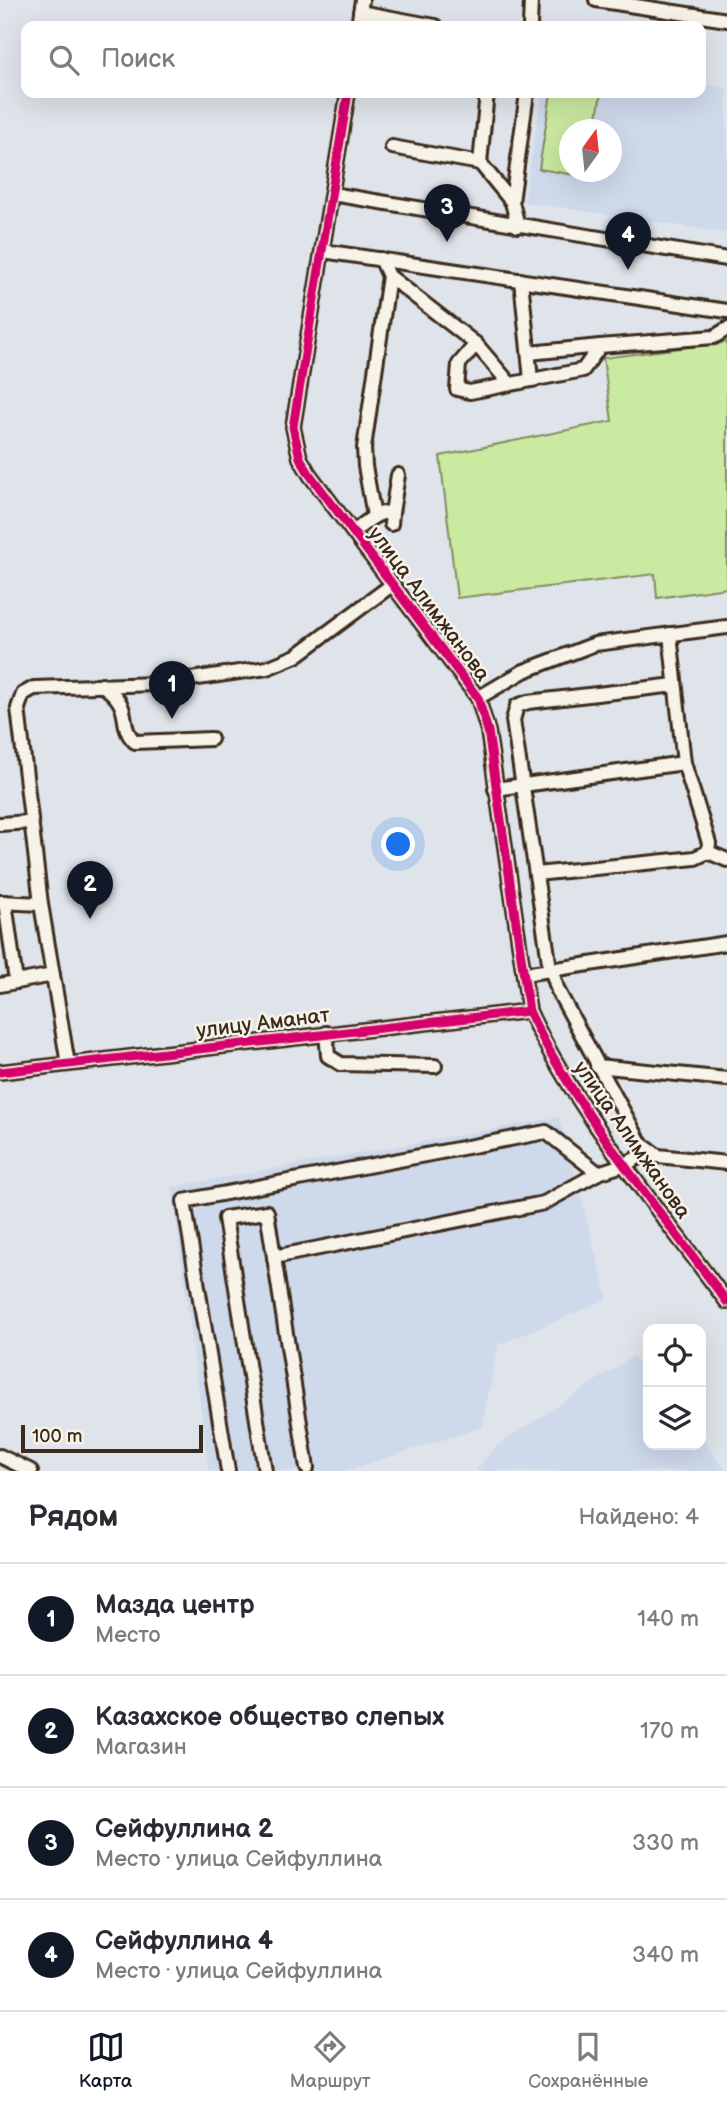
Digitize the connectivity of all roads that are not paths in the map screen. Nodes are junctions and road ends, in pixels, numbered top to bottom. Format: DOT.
graph roads {
  1 [pos="531,0"];
  2 [pos="596,0"];
  3 [pos="361,6"];
  4 [pos="674,6"];
  5 [pos="727,20"];
  6 [pos="416,21"];
  7 [pos="530,21"];
  8 [pos="347,98"];
  9 [pos="486,98"];
  10 [pos="526,98"];
  11 [pos="392,148"];
  12 [pos="480,163"];
  13 [pos="332,194"];
  14 [pos="512,202"];
  15 [pos="518,226"];
  16 [pos="323,251"];
  17 [pos="381,259"];
  18 [pos="727,259"];
  19 [pos="389,276"];
  20 [pos="521,280"];
  21 [pos="727,311"];
  22 [pos="727,330"];
  23 [pos="476,344"];
  24 [pos="600,346"];
  25 [pos="528,353"];
  26 [pos="531,380"];
  27 [pos="510,384"];
  28 [pos="398,475"];
  29 [pos="374,516"];
  30 [pos="353,532"];
  31 [pos="393,584"];
  32 [pos="727,627"];
  33 [pos="670,635"];
  34 [pos="101,685"];
  35 [pos="675,685"];
  36 [pos="478,698"];
  37 [pos="211,739"];
  38 [pos="684,763"];
  39 [pos="523,785"];
  40 [pos="495,789"];
  41 [pos="31,822"];
  42 [pos="0,824"];
  43 [pos="708,852"];
  44 [pos="727,860"];
  45 [pos="536,874"];
  46 [pos="3,902"];
  47 [pos="41,904"];
  48 [pos="727,943"];
  49 [pos="551,971"];
  50 [pos="524,974"];
  51 [pos="53,975"];
  52 [pos="16,982"];
  53 [pos="0,985"];
  54 [pos="529,1011"];
  55 [pos="326,1033"];
  56 [pos="68,1064"];
  57 [pos="435,1066"];
  58 [pos="597,1066"];
  59 [pos="0,1072"];
  60 [pos="727,1079"];
  61 [pos="648,1152"];
  62 [pos="727,1163"];
  63 [pos="626,1164"];
  64 [pos="598,1173"];
  65 [pos="274,1257"];
  66 [pos="727,1302"];
  67 [pos="0,1456"];
  68 [pos="307,1468"];
  69 [pos="31,1471"];
  70 [pos="228,1471"];
  71 [pos="265,1471"];
  1 -- 7 [label="street"];
  2 -- 4 [label="street"];
  3 -- 6 [label="street"];
  4 -- 5 [label="street"];
  8 -- 13 [label="street, улица Алимжанова"];
  9 -- 12 [label="street"];
  10 -- 14 [label="street"];
  11 -- 12 [label="street"];
  12 -- 14 [label="street"];
  13 -- 15 [label="street"];
  13 -- 16 [label="street, улица Алимжанова"];
  14 -- 15 [label="street"];
  15 -- 18 [label="street"];
  16 -- 17 [label="street"];
  16 -- 30 [label="street, улица Алимжанова"];
  17 -- 19 [label="street"];
  17 -- 20 [label="street"];
  19 -- 23 [label="street"];
  19 -- 29 [label="street"];
  20 -- 21 [label="street"];
  20 -- 25 [label="street"];
  22 -- 24 [label="street"];
  23 -- 27 [label="street"];
  23 -- 27 [label="street"];
  24 -- 25 [label="street"];
  24 -- 26 [label="street"];
  25 -- 26 [label="street"];
  26 -- 27 [label="street"];
  28 -- 29 [label="street"];
  29 -- 30 [label="street"];
  30 -- 31 [label="street, улица Алимжанова"];
  31 -- 34 [label="street"];
  31 -- 36 [label="street, улица Алимжанова"];
  32 -- 33 [label="street"];
  33 -- 35 [label="street"];
  33 -- 36 [label="street"];
  34 -- 37 [label="street"];
  34 -- 41 [label="street"];
  35 -- 38 [label="street"];
  35 -- 39 [label="street"];
  36 -- 40 [label="street, улица Алимжанова"];
  38 -- 39 [label="street"];
  38 -- 43 [label="street"];
  39 -- 40 [label="street"];
  39 -- 45 [label="street"];
  40 -- 50 [label="street, улица Алимжанова"];
  41 -- 42 [label="street"];
  41 -- 47 [label="street"];
  43 -- 44 [label="street"];
  43 -- 45 [label="street"];
  45 -- 49 [label="street"];
  46 -- 47 [label="street"];
  46 -- 52 [label="street"];
  47 -- 51 [label="street"];
  48 -- 49 [label="street"];
  49 -- 50 [label="street"];
  49 -- 58 [label="street"];
  50 -- 54 [label="street, улица Алимжанова"];
  51 -- 52 [label="street"];
  51 -- 56 [label="street"];
  52 -- 53 [label="street"];
  54 -- 55 [label="street, улицу Аманат"];
  54 -- 63 [label="street, улица Алимжанова"];
  55 -- 56 [label="street, улицу Аманат"];
  55 -- 57 [label="street"];
  56 -- 59 [label="street, улицу Аманат"];
  58 -- 60 [label="street"];
  58 -- 61 [label="street"];
  61 -- 62 [label="street"];
  61 -- 63 [label="street"];
  63 -- 64 [label="street"];
  63 -- 66 [label="street, улица Алимжанова"];
  64 -- 65 [label="street"];
  64 -- 70 [label="street"];
  65 -- 68 [label="street"];
  65 -- 71 [label="street"];
  67 -- 69 [label="street"];
}
